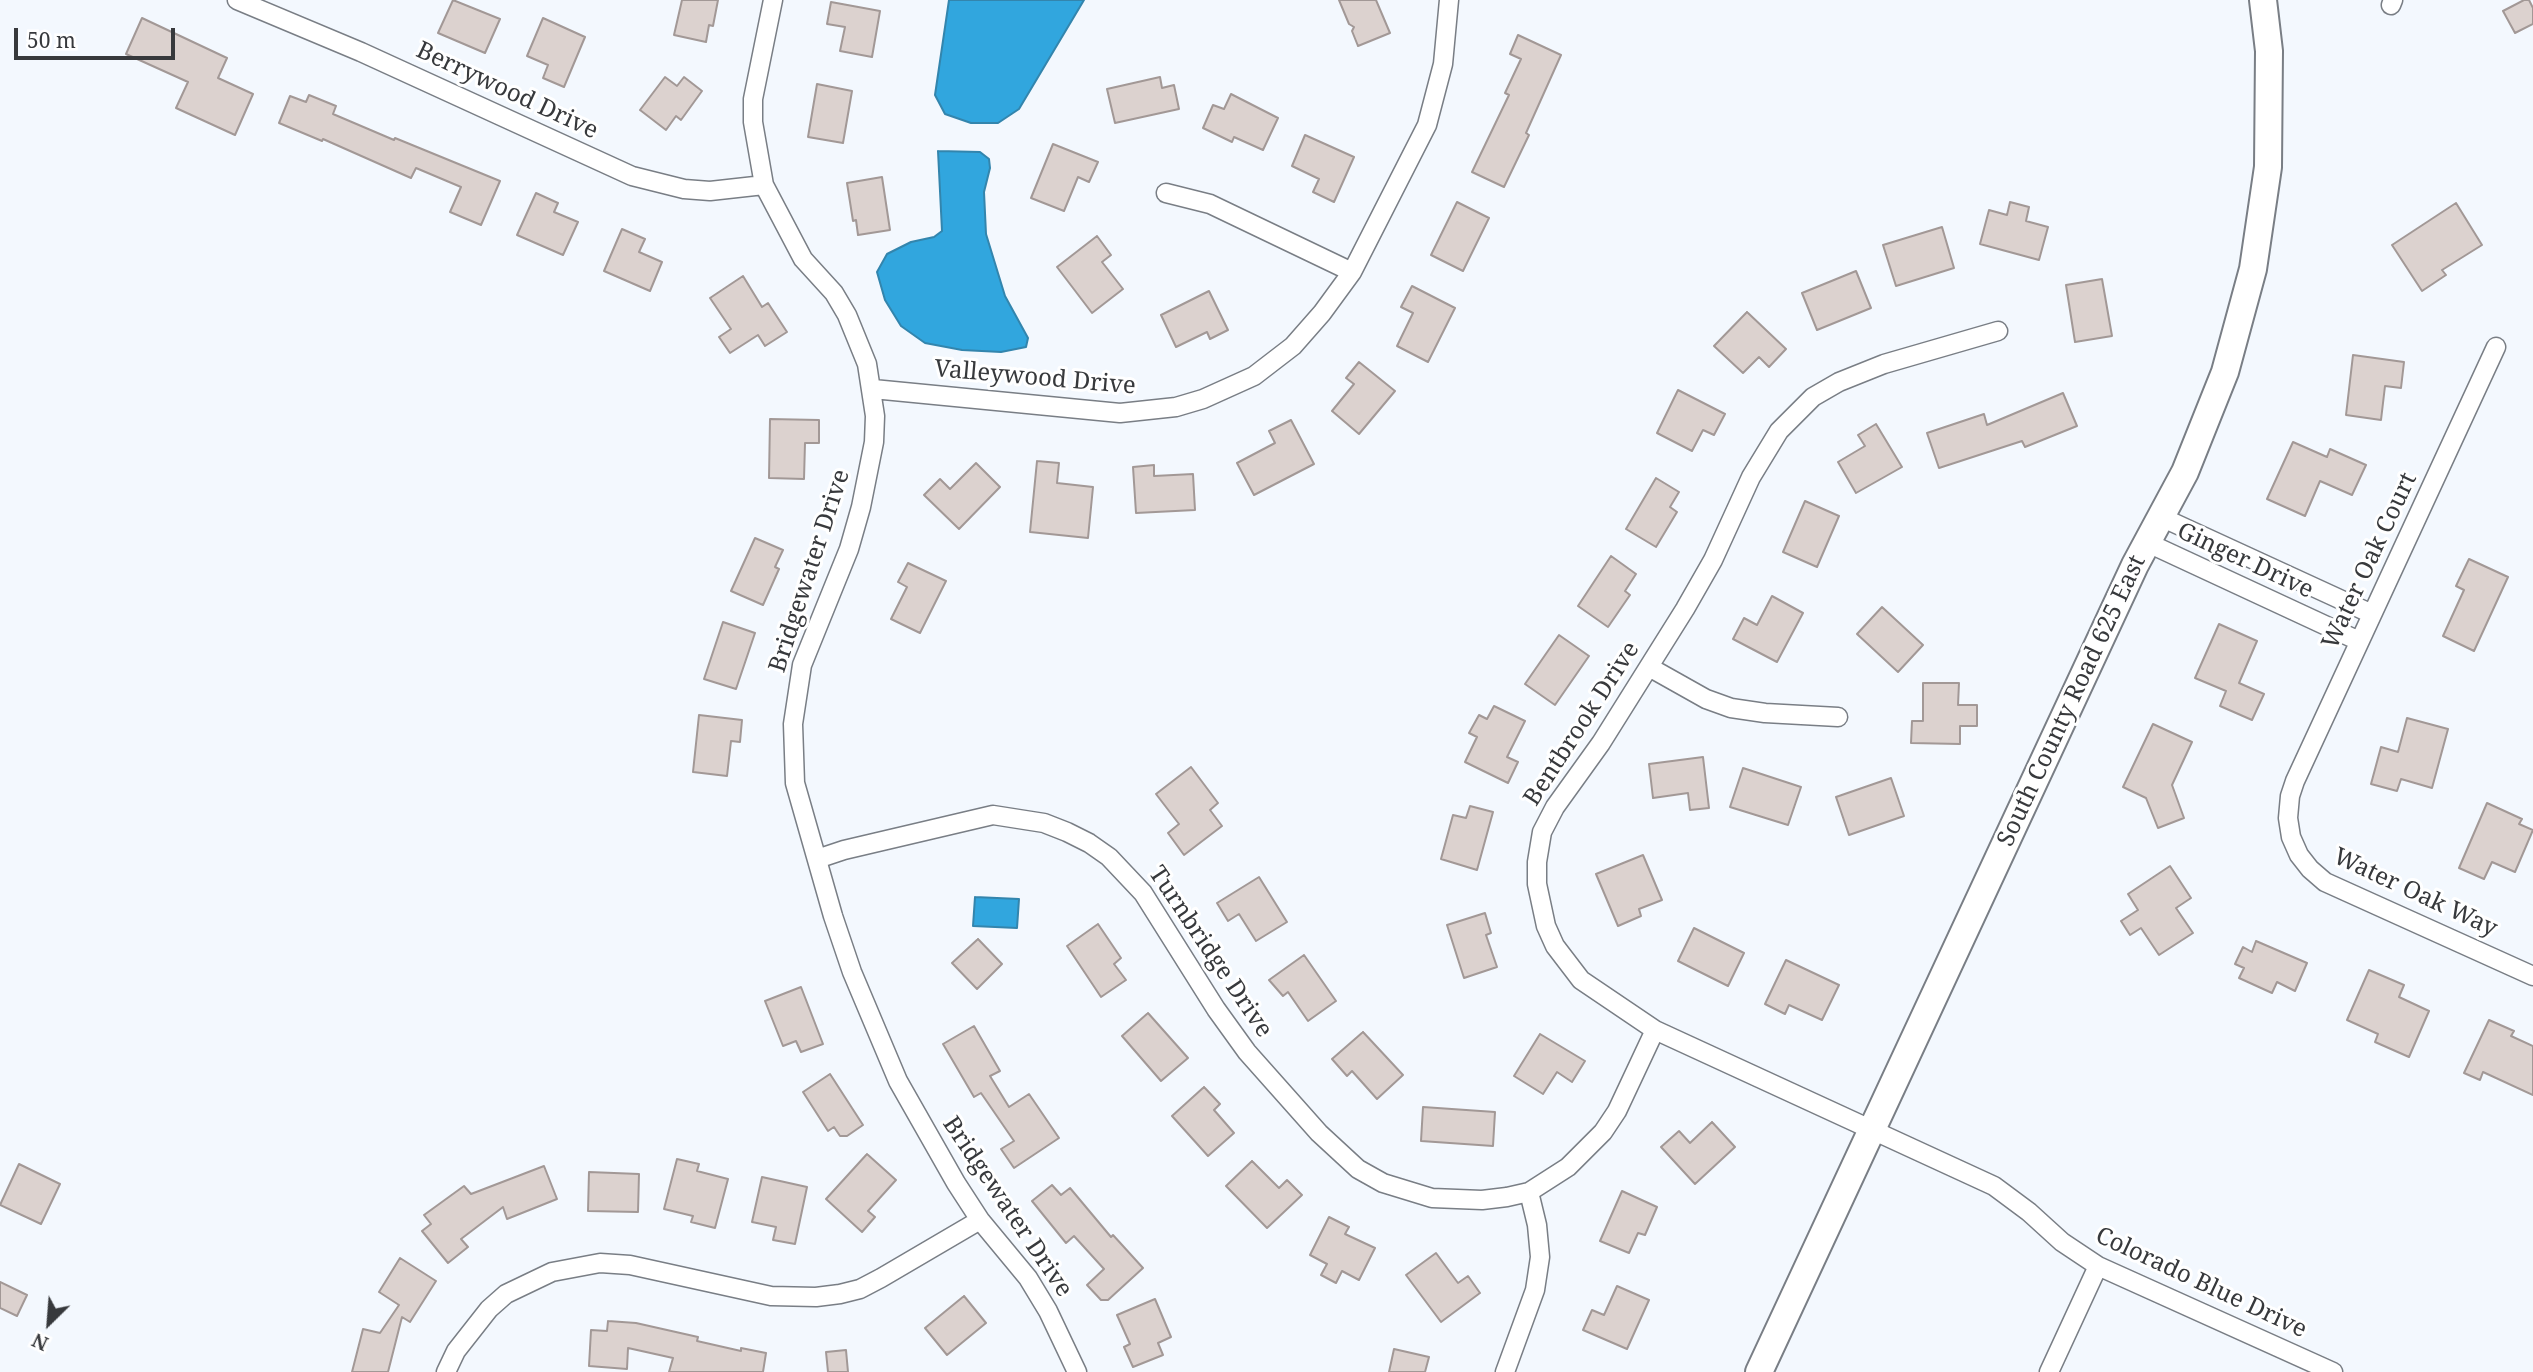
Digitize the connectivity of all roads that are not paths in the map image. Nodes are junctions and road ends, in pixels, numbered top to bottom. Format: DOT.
graph roads {
  1 [pos="237,0"];
  2 [pos="773,0"];
  3 [pos="1449,0"];
  4 [pos="2263,0"];
  5 [pos="764,185"];
  6 [pos="1166,193"];
  7 [pos="1352,272"];
  8 [pos="1998,331"];
  9 [pos="2496,347"];
  10 [pos="873,389"];
  11 [pos="2161,517"];
  12 [pos="2148,543"];
  13 [pos="2372,614"];
  14 [pos="2359,641"];
  15 [pos="1649,667"];
  16 [pos="1838,717"];
  17 [pos="2290,796"];
  18 [pos="817,859"];
  19 [pos="2533,976"];
  20 [pos="1655,1030"];
  21 [pos="1871,1128"];
  22 [pos="1529,1192"];
  23 [pos="980,1220"];
  24 [pos="2098,1266"];
  25 [pos="446,1372"];
  26 [pos="1077,1372"];
  27 [pos="1505,1372"];
  28 [pos="1759,1372"];
  29 [pos="2049,1372"];
  30 [pos="2333,1372"];
  1 -- 5 [label="street, Berrywood Drive"];
  2 -- 5 [label="street, Bridgewater Drive"];
  3 -- 7 [label="street, Valleywood Drive"];
  4 -- 11 [label="street, South County Road 625 East"];
  5 -- 10 [label="street, Bridgewater Drive"];
  6 -- 7 [label="street"];
  7 -- 10 [label="street, Valleywood Drive"];
  8 -- 15 [label="street, Bentbrook Drive"];
  9 -- 13 [label="street, Water Oak Court"];
  10 -- 18 [label="street, Bridgewater Drive"];
  11 -- 12 [label="street, South County Road 625 East"];
  11 -- 13 [label="street, Ginger Drive"];
  12 -- 14 [label="street, Ginger Drive"];
  12 -- 21 [label="street, South County Road 625 East"];
  13 -- 14 [label="street, Water Oak Court"];
  14 -- 17 [label="street, Water Oak Court"];
  15 -- 16 [label="street"];
  15 -- 20 [label="street, Bentbrook Drive"];
  17 -- 19 [label="street, Water Oak Way"];
  18 -- 22 [label="street, Turnbridge Drive"];
  18 -- 23 [label="street, Bridgewater Drive"];
  20 -- 21 [label="street, Bentbrook Drive"];
  20 -- 22 [label="street, Turnbridge Drive"];
  21 -- 24 [label="street, Colorado Blue Drive"];
  21 -- 28 [label="street, South County Road 625 East"];
  22 -- 27 [label="street"];
  23 -- 25 [label="street"];
  23 -- 26 [label="street, Bridgewater Drive"];
  24 -- 29 [label="street"];
  24 -- 30 [label="street, Colorado Blue Drive"];
}
